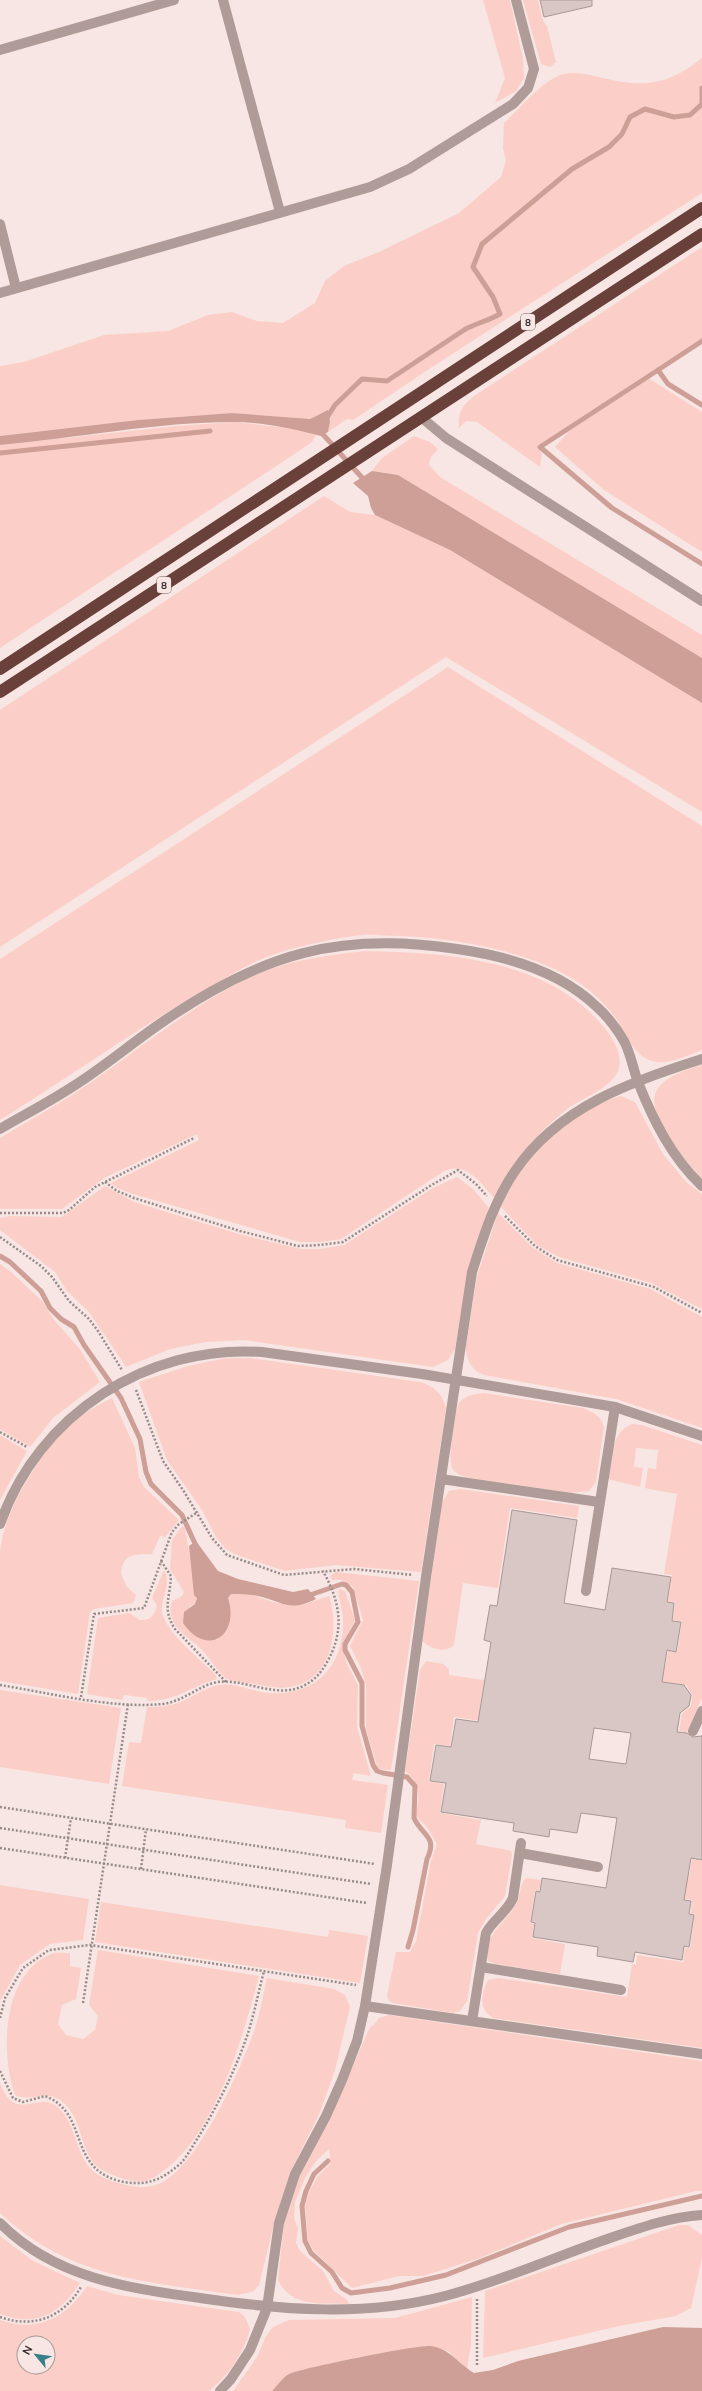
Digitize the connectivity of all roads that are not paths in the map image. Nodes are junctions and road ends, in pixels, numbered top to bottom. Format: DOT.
graph roads {
  1 [pos="174,0"];
  2 [pos="223,0"];
  3 [pos="516,0"];
  4 [pos="0,50"];
  5 [pos="702,208"];
  6 [pos="280,212"];
  7 [pos="0,224"];
  8 [pos="702,234"];
  9 [pos="16,288"];
  10 [pos="0,293"];
  11 [pos="421,418"];
  12 [pos="702,601"];
  13 [pos="0,669"];
  14 [pos="0,692"];
  15 [pos="702,1059"];
  16 [pos="638,1081"];
  17 [pos="0,1129"];
  18 [pos="702,1186"];
  19 [pos="457,1379"];
  20 [pos="616,1407"];
  21 [pos="702,1436"];
  22 [pos="441,1479"];
  23 [pos="599,1502"];
  24 [pos="0,1524"];
  25 [pos="586,1591"];
  26 [pos="702,1711"];
  27 [pos="693,1731"];
  28 [pos="521,1843"];
  29 [pos="520,1853"];
  30 [pos="598,1867"];
  31 [pos="481,1968"];
  32 [pos="621,1990"];
  33 [pos="365,2006"];
  34 [pos="472,2021"];
  35 [pos="702,2054"];
  36 [pos="702,2215"];
  37 [pos="0,2223"];
  38 [pos="267,2308"];
  39 [pos="220,2391"];
  1 -- 4 [label="street"];
  2 -- 6 [label="street"];
  3 -- 6 [label="street"];
  5 -- 13 [label="highway, 8"];
  6 -- 9 [label="street"];
  7 -- 9 [label="street"];
  8 -- 11 [label="highway, 8"];
  9 -- 10 [label="street"];
  11 -- 12 [label="street"];
  11 -- 14 [label="highway, 8"];
  15 -- 16 [label="street"];
  16 -- 17 [label="street"];
  16 -- 18 [label="street"];
  16 -- 19 [label="street"];
  19 -- 20 [label="street"];
  19 -- 22 [label="street"];
  19 -- 24 [label="street"];
  20 -- 21 [label="street"];
  20 -- 23 [label="street"];
  22 -- 23 [label="street"];
  22 -- 33 [label="street"];
  23 -- 25 [label="street"];
  26 -- 27 [label="street"];
  28 -- 29 [label="street"];
  29 -- 30 [label="street"];
  29 -- 31 [label="street"];
  31 -- 32 [label="street"];
  31 -- 34 [label="street"];
  33 -- 34 [label="street"];
  33 -- 38 [label="street"];
  34 -- 35 [label="street"];
  36 -- 38 [label="street"];
  37 -- 38 [label="street"];
  38 -- 39 [label="street"];
}
